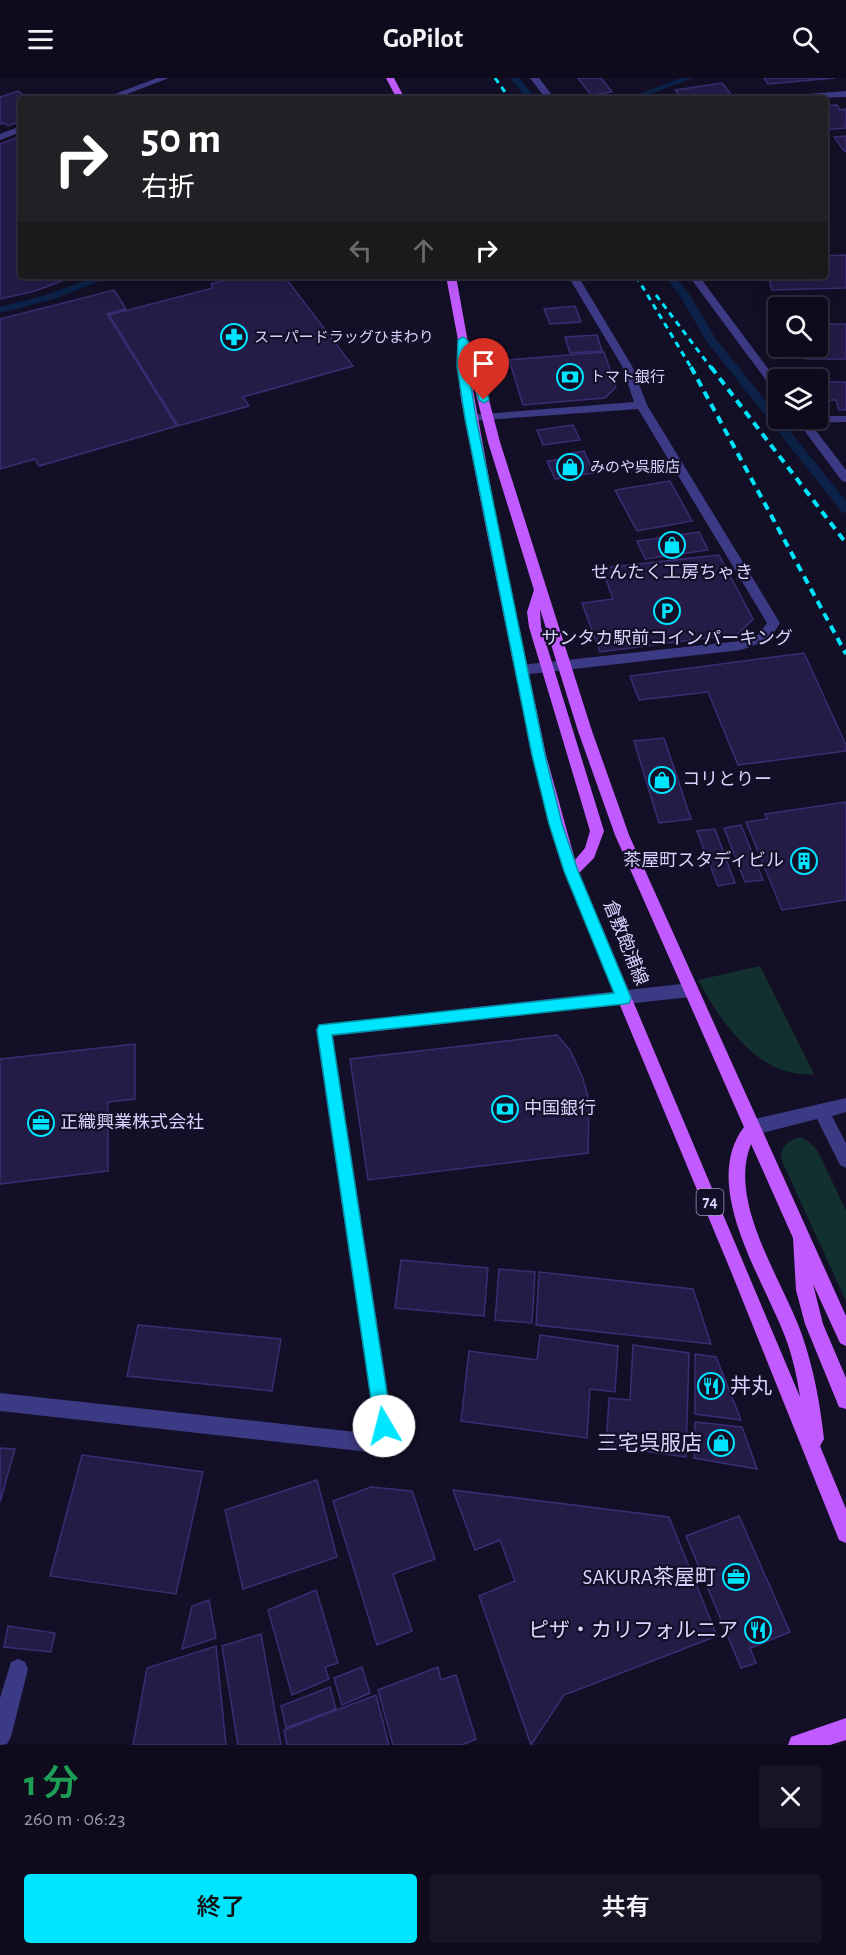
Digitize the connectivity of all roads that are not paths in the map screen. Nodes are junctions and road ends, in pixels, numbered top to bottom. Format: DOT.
graph roads {
  1 [pos="165,78"];
  2 [pos="390,78"];
  3 [pos="534,78"];
  4 [pos="846,94"];
  5 [pos="114,96"];
  6 [pos="399,96"];
  7 [pos="549,96"];
  8 [pos="821,96"];
  9 [pos="18,130"];
  10 [pos="0,137"];
  11 [pos="452,279"];
  12 [pos="575,279"];
  13 [pos="696,279"];
  14 [pos="463,340"];
  15 [pos="768,376"];
  16 [pos="640,405"];
  17 [pos="488,417"];
  18 [pos="471,418"];
  19 [pos="828,419"];
  20 [pos="846,419"];
  21 [pos="809,429"];
  22 [pos="846,478"];
  23 [pos="541,588"];
  24 [pos="565,666"];
  25 [pos="546,668"];
  26 [pos="521,670"];
  27 [pos="571,871"];
  28 [pos="690,990"];
  29 [pos="624,998"];
  30 [pos="846,1105"];
  31 [pos="821,1110"];
  32 [pos="754,1127"];
  33 [pos="846,1160"];
  34 [pos="798,1226"];
  35 [pos="846,1337"];
  36 [pos="846,1400"];
  37 [pos="0,1402"];
  38 [pos="818,1462"];
  39 [pos="846,1533"];
  40 [pos="18,1669"];
  41 [pos="846,1729"];
  42 [pos="0,1737"];
  43 [pos="798,1745"];
  1 -- 5 [label="street"];
  2 -- 6 [label="main road"];
  3 -- 7 [label="street"];
  4 -- 8 [label="street"];
  9 -- 10 [label="street"];
  11 -- 14 [label="main road, 倉敷飽浦線 / 74"];
  12 -- 16 [label="street"];
  13 -- 15 [label="street"];
  14 -- 17 [label="main road, 倉敷飽浦線 / 74"];
  14 -- 18 [label="main road, 倉敷飽浦線 / 74"];
  16 -- 17 [label="street"];
  16 -- 24 [label="street"];
  17 -- 18 [label="street"];
  17 -- 23 [label="main road, 倉敷飽浦線 / 74"];
  18 -- 26 [label="main road, 倉敷飽浦線 / 74"];
  19 -- 20 [label="street"];
  21 -- 22 [label="street"];
  23 -- 24 [label="main road, 倉敷飽浦線 / 74"];
  23 -- 25 [label="main road"];
  24 -- 25 [label="street"];
  24 -- 28 [label="main road, 倉敷飽浦線 / 74"];
  25 -- 26 [label="street"];
  25 -- 27 [label="main road"];
  26 -- 27 [label="main road, 倉敷飽浦線 / 74"];
  27 -- 29 [label="main road, 倉敷飽浦線 / 74"];
  28 -- 29 [label="street"];
  28 -- 32 [label="main road, 倉敷飽浦線 / 74"];
  29 -- 37 [label="street"];
  29 -- 38 [label="main road, 倉敷飽浦線 / 74"];
  30 -- 31 [label="street"];
  31 -- 32 [label="street"];
  31 -- 33 [label="street"];
  32 -- 34 [label="main road, 倉敷飽浦線 / 74"];
  32 -- 38 [label="main road"];
  34 -- 35 [label="main road, 倉敷飽浦線 / 74"];
  34 -- 36 [label="main road"];
  38 -- 39 [label="main road, 倉敷飽浦線 / 74"];
  40 -- 42 [label="street"];
  41 -- 43 [label="main road"];
}
